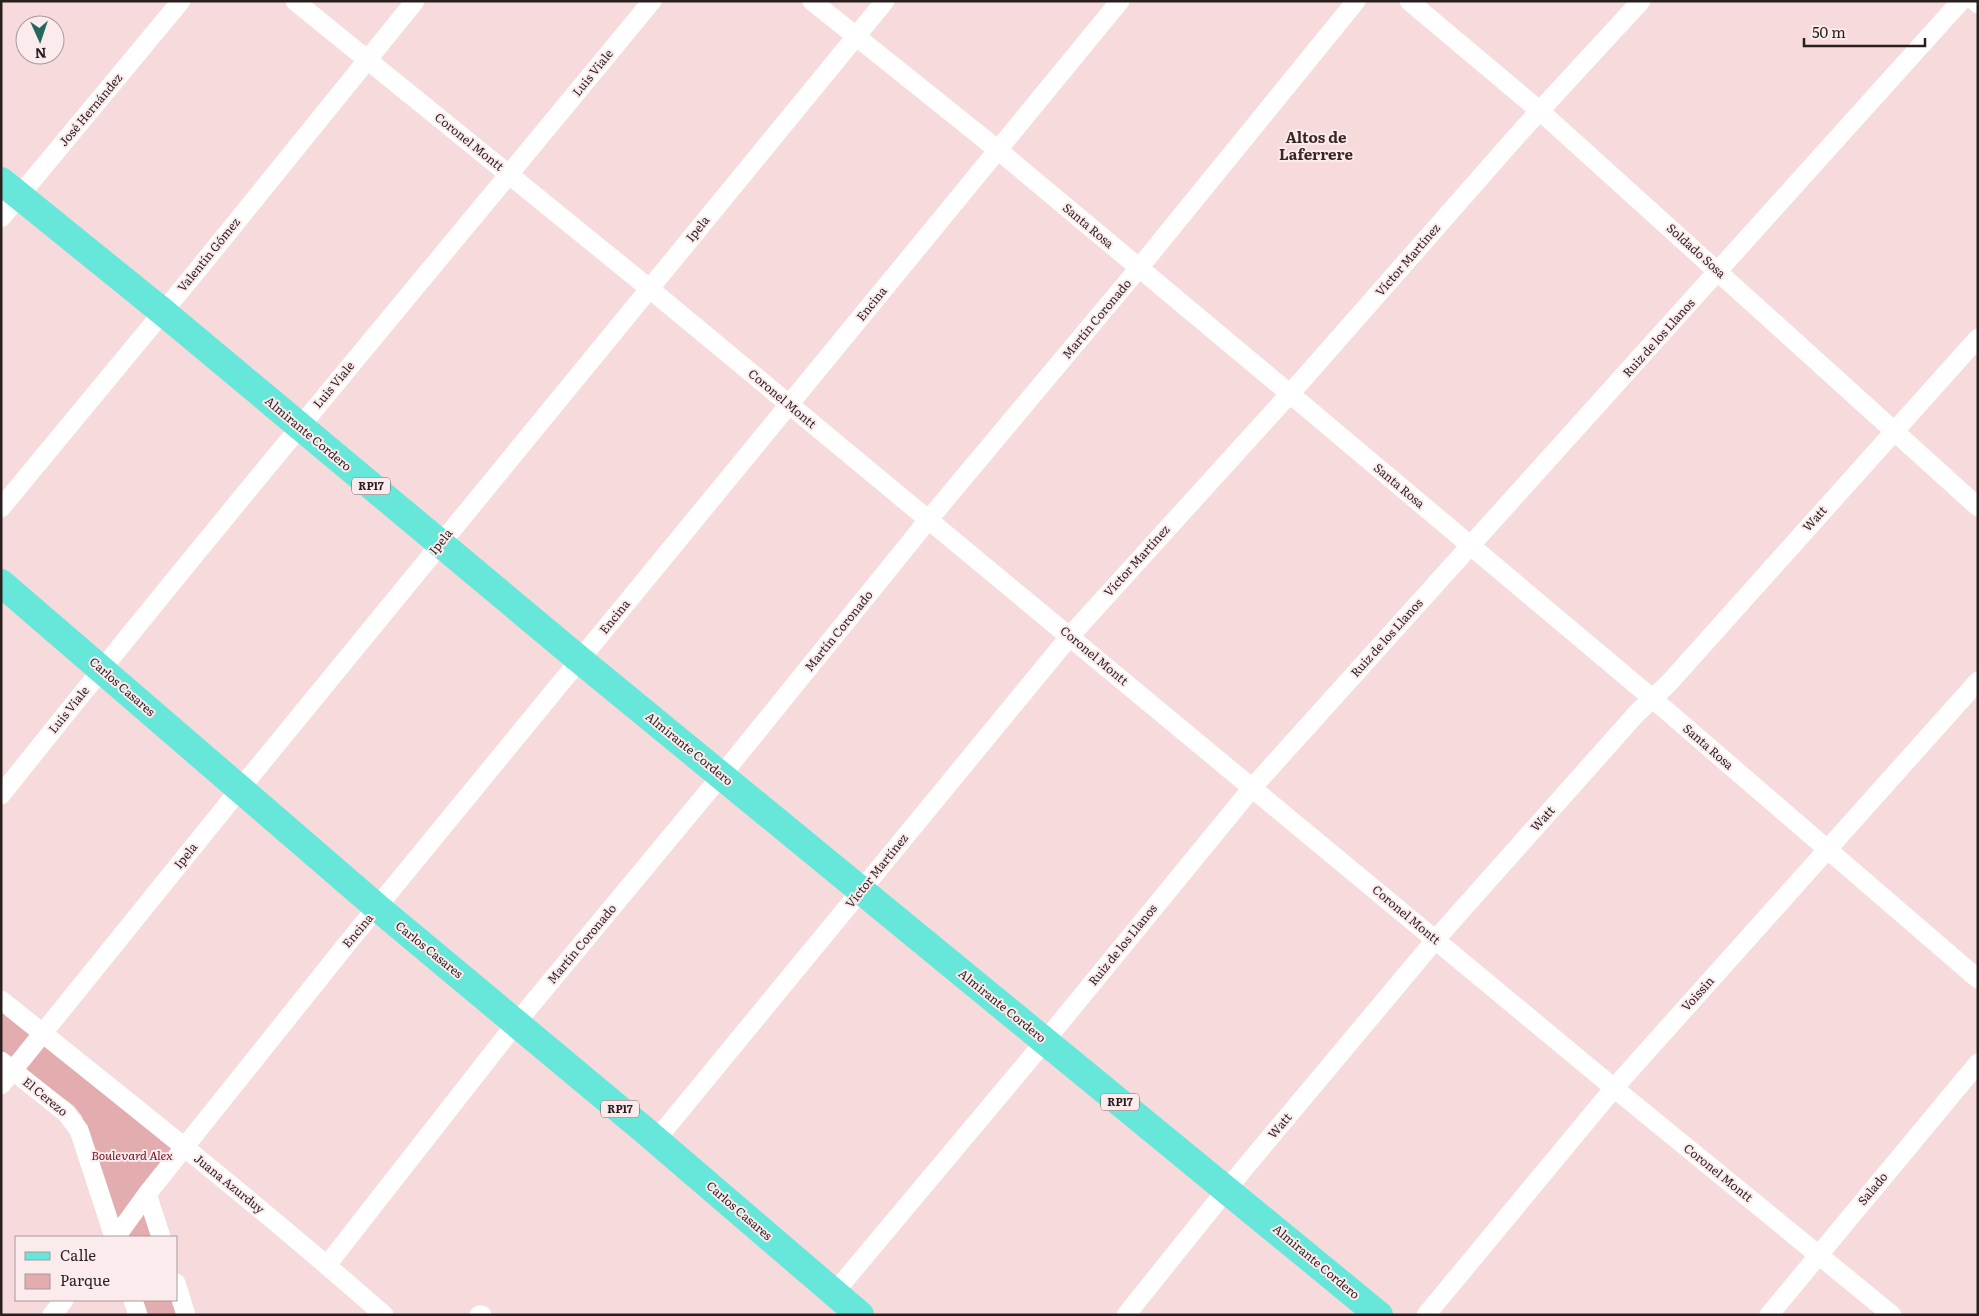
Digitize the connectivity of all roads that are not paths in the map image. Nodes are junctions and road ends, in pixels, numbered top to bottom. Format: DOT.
graph roads {
  1 [pos="181,1"];
  2 [pos="295,1"];
  3 [pos="415,1"];
  4 [pos="652,1"];
  5 [pos="812,1"];
  6 [pos="885,1"];
  7 [pos="1120,1"];
  8 [pos="1356,1"];
  9 [pos="1409,1"];
  10 [pos="1641,1"];
  11 [pos="1961,1"];
  12 [pos="1975,1"];
  13 [pos="1978,4"];
  14 [pos="855,37"];
  15 [pos="366,60"];
  16 [pos="1540,111"];
  17 [pos="998,150"];
  18 [pos="510,174"];
  19 [pos="10,189"];
  20 [pos="1,218"];
  21 [pos="1139,268"];
  22 [pos="1719,272"];
  23 [pos="650,289"];
  24 [pos="163,312"];
  25 [pos="1978,338"];
  26 [pos="1289,393"];
  27 [pos="790,405"];
  28 [pos="299,427"];
  29 [pos="1894,432"];
  30 [pos="1978,507"];
  31 [pos="1,508"];
  32 [pos="929,519"];
  33 [pos="440,543"];
  34 [pos="1470,546"];
  35 [pos="1,583"];
  36 [pos="1070,636"];
  37 [pos="580,660"];
  38 [pos="102,669"];
  39 [pos="1978,681"];
  40 [pos="1652,699"];
  41 [pos="721,776"];
  42 [pos="240,788"];
  43 [pos="1252,788"];
  44 [pos="1,795"];
  45 [pos="1826,850"];
  46 [pos="860,890"];
  47 [pos="378,908"];
  48 [pos="1436,940"];
  49 [pos="1978,979"];
  50 [pos="1,1000"];
  51 [pos="517,1022"];
  52 [pos="43,1033"];
  53 [pos="1045,1041"];
  54 [pos="1978,1063"];
  55 [pos="5,1073"];
  56 [pos="1614,1088"];
  57 [pos="656,1140"];
  58 [pos="186,1148"];
  59 [pos="1227,1189"];
  60 [pos="147,1194"];
  61 [pos="115,1236"];
  62 [pos="116,1236"];
  63 [pos="161,1236"];
  64 [pos="1818,1254"];
  65 [pos="328,1265"];
  66 [pos="178,1289"];
  67 [pos="834,1293"];
  68 [pos="63,1301"];
  69 [pos="133,1301"];
  70 [pos="52,1315"];
  71 [pos="138,1315"];
  72 [pos="186,1315"];
  73 [pos="384,1315"];
  74 [pos="860,1315"];
  75 [pos="1126,1315"];
  76 [pos="1379,1315"];
  77 [pos="1426,1315"];
  78 [pos="1769,1315"];
  79 [pos="1892,1315"];
  1 -- 19 [label="street, José Hernández"];
  2 -- 15 [label="street, Coronel Montt"];
  3 -- 15 [label="street, Valentín Gómez"];
  4 -- 18 [label="street, Luis Viale"];
  5 -- 14 [label="street, Santa Rosa"];
  6 -- 14 [label="street, Ipela"];
  7 -- 17 [label="street, Encina"];
  8 -- 21 [label="street, Martín Coronado"];
  9 -- 16 [label="street, Soldado Sosa"];
  10 -- 16 [label="street, Víctor Martínez"];
  11 -- 22 [label="street, Ruiz de los Llanos"];
  12 -- 13 [label="street"];
  14 -- 17 [label="street, Santa Rosa"];
  14 -- 23 [label="street, Ipela"];
  15 -- 18 [label="street, Coronel Montt"];
  15 -- 24 [label="street, Valentín Gómez"];
  16 -- 22 [label="street, Soldado Sosa"];
  16 -- 26 [label="street, Víctor Martínez"];
  17 -- 21 [label="street, Santa Rosa"];
  17 -- 27 [label="street, Encina"];
  18 -- 23 [label="street, Coronel Montt"];
  18 -- 28 [label="street, Luis Viale"];
  19 -- 20 [label="street, José Hernández"];
  19 -- 24 [label="main road, Almirante Cordero / RP17"];
  21 -- 26 [label="street, Santa Rosa"];
  21 -- 32 [label="street, Martín Coronado"];
  22 -- 29 [label="street, Soldado Sosa"];
  22 -- 34 [label="street, Ruiz de los Llanos"];
  23 -- 27 [label="street, Coronel Montt"];
  23 -- 33 [label="street, Ipela"];
  24 -- 28 [label="main road, Almirante Cordero / RP17"];
  24 -- 31 [label="street, Valentín Gómez"];
  25 -- 29 [label="street, Watt"];
  26 -- 34 [label="street, Santa Rosa"];
  26 -- 36 [label="street, Víctor Martínez"];
  27 -- 32 [label="street, Coronel Montt"];
  27 -- 37 [label="street, Encina"];
  28 -- 33 [label="main road, Almirante Cordero / RP17"];
  28 -- 38 [label="street, Luis Viale"];
  29 -- 30 [label="street, Soldado Sosa"];
  29 -- 40 [label="street, Watt"];
  32 -- 36 [label="street, Coronel Montt"];
  32 -- 41 [label="street, Martín Coronado"];
  33 -- 37 [label="main road, Almirante Cordero / RP17"];
  33 -- 42 [label="street, Ipela"];
  34 -- 40 [label="street, Santa Rosa"];
  34 -- 43 [label="street, Ruiz de los Llanos"];
  35 -- 38 [label="main road, Carlos Casares / RP17"];
  36 -- 43 [label="street, Coronel Montt"];
  36 -- 46 [label="street, Víctor Martínez"];
  37 -- 41 [label="main road, Almirante Cordero / RP17"];
  37 -- 47 [label="street, Encina"];
  38 -- 42 [label="main road, Carlos Casares / RP17"];
  38 -- 44 [label="street, Luis Viale"];
  39 -- 45 [label="street, Voissin"];
  40 -- 45 [label="street, Santa Rosa"];
  40 -- 48 [label="street, Watt"];
  41 -- 46 [label="main road, Almirante Cordero / RP17"];
  41 -- 51 [label="street, Martín Coronado"];
  42 -- 47 [label="main road, Carlos Casares / RP17"];
  42 -- 52 [label="street, Ipela"];
  43 -- 48 [label="street, Coronel Montt"];
  43 -- 53 [label="street, Ruiz de los Llanos"];
  45 -- 49 [label="street, Santa Rosa"];
  45 -- 56 [label="street, Voissin"];
  46 -- 53 [label="main road, Almirante Cordero / RP17"];
  46 -- 57 [label="street, Víctor Martínez"];
  47 -- 51 [label="main road, Carlos Casares / RP17"];
  47 -- 58 [label="street, Encina"];
  48 -- 56 [label="street, Coronel Montt"];
  48 -- 59 [label="street, Watt"];
  50 -- 52 [label="street, Juana Azurduy"];
  51 -- 57 [label="main road, Carlos Casares / RP17"];
  51 -- 65 [label="street, Martín Coronado"];
  52 -- 55 [label="street, Ipela"];
  52 -- 58 [label="street, Juana Azurduy"];
  53 -- 59 [label="main road, Almirante Cordero / RP17"];
  53 -- 67 [label="street, Ruiz de los Llanos"];
  54 -- 64 [label="street, Salado"];
  55 -- 61 [label="street, El Cerezo"];
  56 -- 64 [label="street, Coronel Montt"];
  56 -- 77 [label="street, Voissin"];
  57 -- 67 [label="main road, Carlos Casares / RP17"];
  58 -- 60 [label="street, Encina"];
  58 -- 65 [label="street, Juana Azurduy"];
  59 -- 75 [label="street, Watt"];
  59 -- 76 [label="main road, Almirante Cordero / RP17"];
  60 -- 62 [label="street, Encina"];
  60 -- 63 [label="street"];
  64 -- 78 [label="street, Salado"];
  64 -- 79 [label="street, Coronel Montt"];
  65 -- 73 [label="street, Juana Azurduy"];
  66 -- 72 [label="street"];
  67 -- 74 [label="main road, Carlos Casares / RP17"];
  68 -- 70 [label="street"];
  69 -- 71 [label="street"];
}
